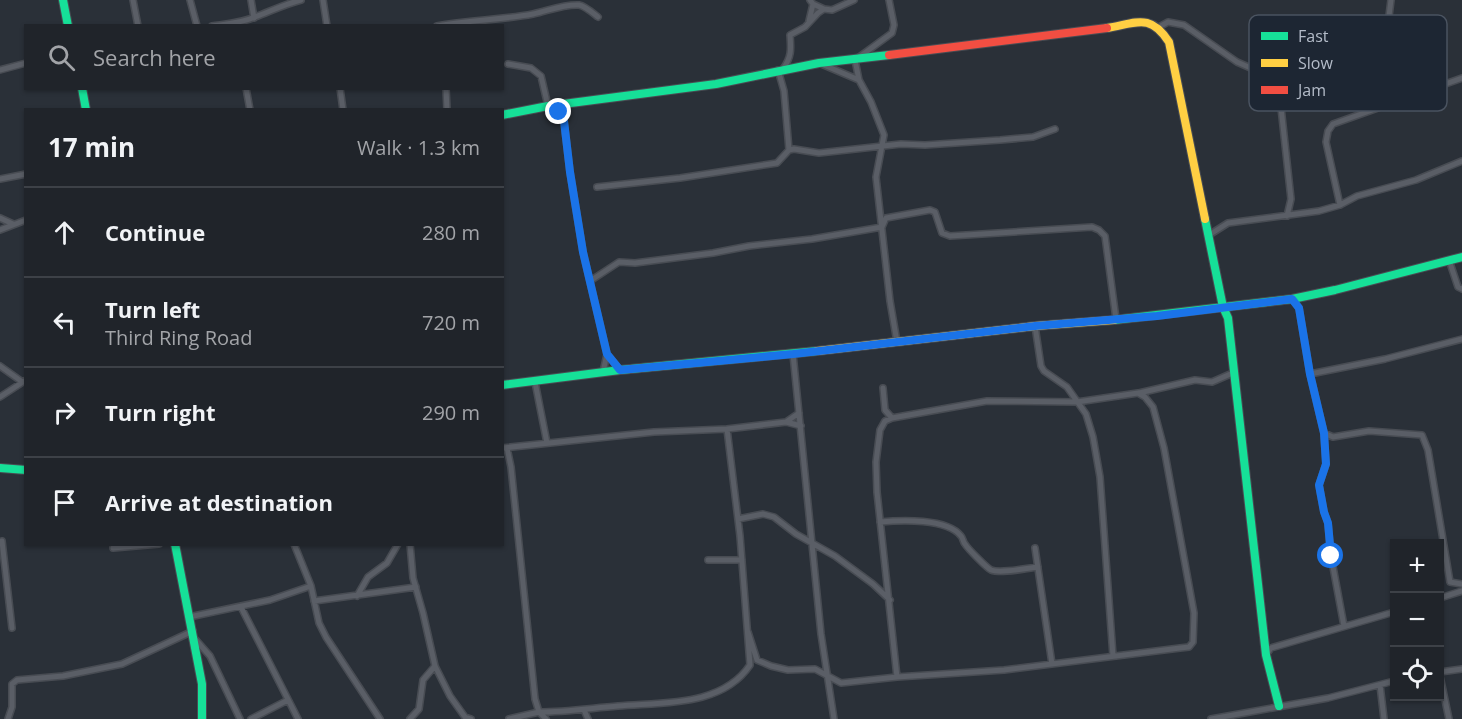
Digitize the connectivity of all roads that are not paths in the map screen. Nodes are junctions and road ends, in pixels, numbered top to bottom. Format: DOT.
graph roads {
  1 [pos="63,0"];
  2 [pos="133,0"];
  3 [pos="190,0"];
  4 [pos="251,0"];
  5 [pos="301,0"];
  6 [pos="323,0"];
  7 [pos="854,0"];
  8 [pos="889,0"];
  9 [pos="1391,0"];
  10 [pos="811,2"];
  11 [pos="824,9"];
  12 [pos="818,12"];
  13 [pos="1389,15"];
  14 [pos="598,17"];
  15 [pos="254,18"];
  16 [pos="462,23"];
  17 [pos="809,23"];
  18 [pos="68,24"];
  19 [pos="138,24"];
  20 [pos="196,24"];
  21 [pos="234,24"];
  22 [pos="327,24"];
  23 [pos="1159,27"];
  24 [pos="855,60"];
  25 [pos="819,63"];
  26 [pos="24,64"];
  27 [pos="508,64"];
  28 [pos="1249,67"];
  29 [pos="0,70"];
  30 [pos="781,70"];
  31 [pos="1462,78"];
  32 [pos="859,80"];
  33 [pos="1447,84"];
  34 [pos="81,90"];
  35 [pos="246,90"];
  36 [pos="340,90"];
  37 [pos="446,90"];
  38 [pos="548,106"];
  39 [pos="86,108"];
  40 [pos="250,108"];
  41 [pos="343,108"];
  42 [pos="447,108"];
  43 [pos="1281,111"];
  44 [pos="1371,111"];
  45 [pos="504,116"];
  46 [pos="1055,129"];
  47 [pos="882,145"];
  48 [pos="789,150"];
  49 [pos="1462,161"];
  50 [pos="24,174"];
  51 [pos="0,179"];
  52 [pos="597,187"];
  53 [pos="1340,205"];
  54 [pos="1287,216"];
  55 [pos="0,218"];
  56 [pos="24,221"];
  57 [pos="13,224"];
  58 [pos="882,227"];
  59 [pos="0,230"];
  60 [pos="1209,235"];
  61 [pos="1462,257"];
  62 [pos="1449,261"];
  63 [pos="590,281"];
  64 [pos="1462,289"];
  65 [pos="1292,299"];
  66 [pos="1223,307"];
  67 [pos="1116,319"];
  68 [pos="1035,326"];
  69 [pos="1462,339"];
  70 [pos="897,342"];
  71 [pos="607,354"];
  72 [pos="793,354"];
  73 [pos="0,366"];
  74 [pos="620,370"];
  75 [pos="603,372"];
  76 [pos="1235,372"];
  77 [pos="1310,374"];
  78 [pos="23,381"];
  79 [pos="535,382"];
  80 [pos="504,385"];
  81 [pos="883,388"];
  82 [pos="1138,393"];
  83 [pos="0,397"];
  84 [pos="1077,402"];
  85 [pos="800,413"];
  86 [pos="892,418"];
  87 [pos="786,422"];
  88 [pos="801,426"];
  89 [pos="727,429"];
  90 [pos="1324,433"];
  91 [pos="547,443"];
  92 [pos="505,448"];
  93 [pos="0,468"];
  94 [pos="24,470"];
  95 [pos="738,519"];
  96 [pos="880,522"];
  97 [pos="2,541"];
  98 [pos="813,543"];
  99 [pos="136,546"];
  100 [pos="175,546"];
  101 [pos="295,546"];
  102 [pos="397,546"];
  103 [pos="410,546"];
  104 [pos="113,548"];
  105 [pos="1035,548"];
  106 [pos="708,560"];
  107 [pos="742,560"];
  108 [pos="1038,567"];
  109 [pos="887,578"];
  110 [pos="873,584"];
  111 [pos="1462,584"];
  112 [pos="311,586"];
  113 [pos="416,587"];
  114 [pos="1462,591"];
  115 [pos="0,593"];
  116 [pos="8,595"];
  117 [pos="357,596"];
  118 [pos="1444,597"];
  119 [pos="890,600"];
  120 [pos="314,601"];
  121 [pos="241,607"];
  122 [pos="1390,613"];
  123 [pos="189,617"];
  124 [pos="1344,626"];
  125 [pos="12,628"];
  126 [pos="748,632"];
  127 [pos="193,634"];
  128 [pos="1266,655"];
  129 [pos="1113,656"];
  130 [pos="1052,664"];
  131 [pos="435,666"];
  132 [pos="1462,669"];
  133 [pos="1444,673"];
  134 [pos="828,677"];
  135 [pos="897,677"];
  136 [pos="1390,682"];
  137 [pos="841,683"];
  138 [pos="1380,685"];
  139 [pos="1444,694"];
  140 [pos="831,696"];
  141 [pos="288,700"];
  142 [pos="1279,706"];
  143 [pos="584,710"];
  144 [pos="540,712"];
  145 [pos="8,719"];
  146 [pos="202,719"];
  147 [pos="240,719"];
  148 [pos="251,719"];
  149 [pos="298,719"];
  150 [pos="380,719"];
  151 [pos="411,719"];
  152 [pos="471,719"];
  153 [pos="509,719"];
  154 [pos="546,719"];
  155 [pos="588,719"];
  156 [pos="834,719"];
  157 [pos="1211,719"];
  158 [pos="1384,719"];
  159 [pos="1449,719"];
  1 -- 18 [label="main road"];
  2 -- 19 [label="street"];
  3 -- 20 [label="street"];
  4 -- 15 [label="street"];
  5 -- 15 [label="street"];
  6 -- 22 [label="street"];
  7 -- 11 [label="street"];
  8 -- 24 [label="street"];
  9 -- 13 [label="street"];
  10 -- 11 [label="street"];
  10 -- 12 [label="street"];
  10 -- 17 [label="street"];
  11 -- 12 [label="street"];
  12 -- 17 [label="street"];
  14 -- 16 [label="street"];
  15 -- 21 [label="street"];
  17 -- 30 [label="street"];
  23 -- 24 [label="main road"];
  23 -- 28 [label="street"];
  23 -- 60 [label="main road"];
  24 -- 25 [label="main road"];
  24 -- 32 [label="street"];
  25 -- 30 [label="main road"];
  25 -- 32 [label="street"];
  26 -- 29 [label="street"];
  27 -- 38 [label="street"];
  30 -- 38 [label="main road"];
  30 -- 48 [label="street"];
  31 -- 33 [label="street"];
  32 -- 47 [label="street"];
  34 -- 39 [label="main road"];
  35 -- 40 [label="street"];
  36 -- 41 [label="street"];
  37 -- 42 [label="street"];
  38 -- 45 [label="main road"];
  38 -- 63 [label="street"];
  43 -- 54 [label="street"];
  44 -- 53 [label="street"];
  46 -- 47 [label="street"];
  47 -- 48 [label="street"];
  47 -- 58 [label="street"];
  48 -- 52 [label="street"];
  49 -- 53 [label="street"];
  50 -- 51 [label="street"];
  53 -- 54 [label="street"];
  54 -- 60 [label="street"];
  55 -- 57 [label="street"];
  56 -- 57 [label="street"];
  57 -- 59 [label="street"];
  58 -- 63 [label="street"];
  58 -- 67 [label="street"];
  58 -- 70 [label="street"];
  60 -- 66 [label="main road"];
  61 -- 62 [label="main road"];
  62 -- 64 [label="street"];
  62 -- 65 [label="main road"];
  63 -- 71 [label="street"];
  65 -- 66 [label="main road"];
  65 -- 77 [label="street"];
  66 -- 67 [label="main road"];
  66 -- 76 [label="main road"];
  67 -- 68 [label="main road"];
  68 -- 70 [label="main road"];
  68 -- 84 [label="street"];
  69 -- 77 [label="street"];
  70 -- 72 [label="main road"];
  71 -- 74 [label="street"];
  71 -- 75 [label="street"];
  72 -- 74 [label="main road"];
  72 -- 85 [label="street"];
  73 -- 78 [label="street"];
  74 -- 75 [label="main road"];
  75 -- 79 [label="main road"];
  76 -- 82 [label="street"];
  76 -- 128 [label="main road"];
  77 -- 90 [label="street"];
  78 -- 83 [label="street"];
  79 -- 80 [label="main road"];
  79 -- 91 [label="street"];
  81 -- 86 [label="street"];
  82 -- 84 [label="street"];
  82 -- 129 [label="street"];
  84 -- 86 [label="street"];
  84 -- 129 [label="street"];
  85 -- 87 [label="street"];
  85 -- 88 [label="street"];
  86 -- 96 [label="street"];
  87 -- 88 [label="street"];
  87 -- 89 [label="street"];
  88 -- 98 [label="street"];
  89 -- 91 [label="street"];
  89 -- 95 [label="street"];
  90 -- 111 [label="street"];
  90 -- 124 [label="street"];
  91 -- 92 [label="street"];
  92 -- 144 [label="street"];
  93 -- 94 [label="main road"];
  95 -- 98 [label="street"];
  95 -- 107 [label="street"];
  96 -- 108 [label="street"];
  96 -- 109 [label="street"];
  97 -- 116 [label="street"];
  98 -- 110 [label="street"];
  98 -- 134 [label="street"];
  99 -- 104 [label="street"];
  100 -- 123 [label="main road"];
  101 -- 112 [label="street"];
  102 -- 117 [label="street"];
  103 -- 113 [label="street"];
  105 -- 108 [label="street"];
  106 -- 107 [label="street"];
  107 -- 126 [label="street"];
  108 -- 130 [label="street"];
  109 -- 110 [label="street"];
  109 -- 119 [label="street"];
  110 -- 119 [label="street"];
  112 -- 120 [label="street"];
  112 -- 121 [label="street"];
  113 -- 117 [label="street"];
  113 -- 131 [label="street"];
  114 -- 118 [label="street"];
  115 -- 116 [label="street"];
  116 -- 125 [label="street"];
  117 -- 120 [label="street"];
  119 -- 135 [label="street"];
  120 -- 150 [label="street"];
  121 -- 123 [label="street"];
  121 -- 141 [label="street"];
  122 -- 124 [label="street"];
  123 -- 127 [label="main road"];
  124 -- 128 [label="street"];
  126 -- 134 [label="street"];
  126 -- 143 [label="street"];
  127 -- 145 [label="street"];
  127 -- 146 [label="main road"];
  127 -- 147 [label="street"];
  128 -- 142 [label="main road"];
  129 -- 130 [label="street"];
  130 -- 135 [label="street"];
  131 -- 151 [label="street"];
  131 -- 152 [label="street"];
  132 -- 133 [label="street"];
  134 -- 137 [label="street"];
  134 -- 140 [label="street"];
  135 -- 137 [label="street"];
  136 -- 138 [label="street"];
  137 -- 140 [label="street"];
  138 -- 142 [label="street"];
  138 -- 158 [label="street"];
  139 -- 159 [label="street"];
  140 -- 156 [label="street"];
  141 -- 148 [label="street"];
  141 -- 149 [label="street"];
  142 -- 157 [label="street"];
  143 -- 144 [label="street"];
  143 -- 155 [label="street"];
  144 -- 153 [label="street"];
  144 -- 154 [label="street"];
}
